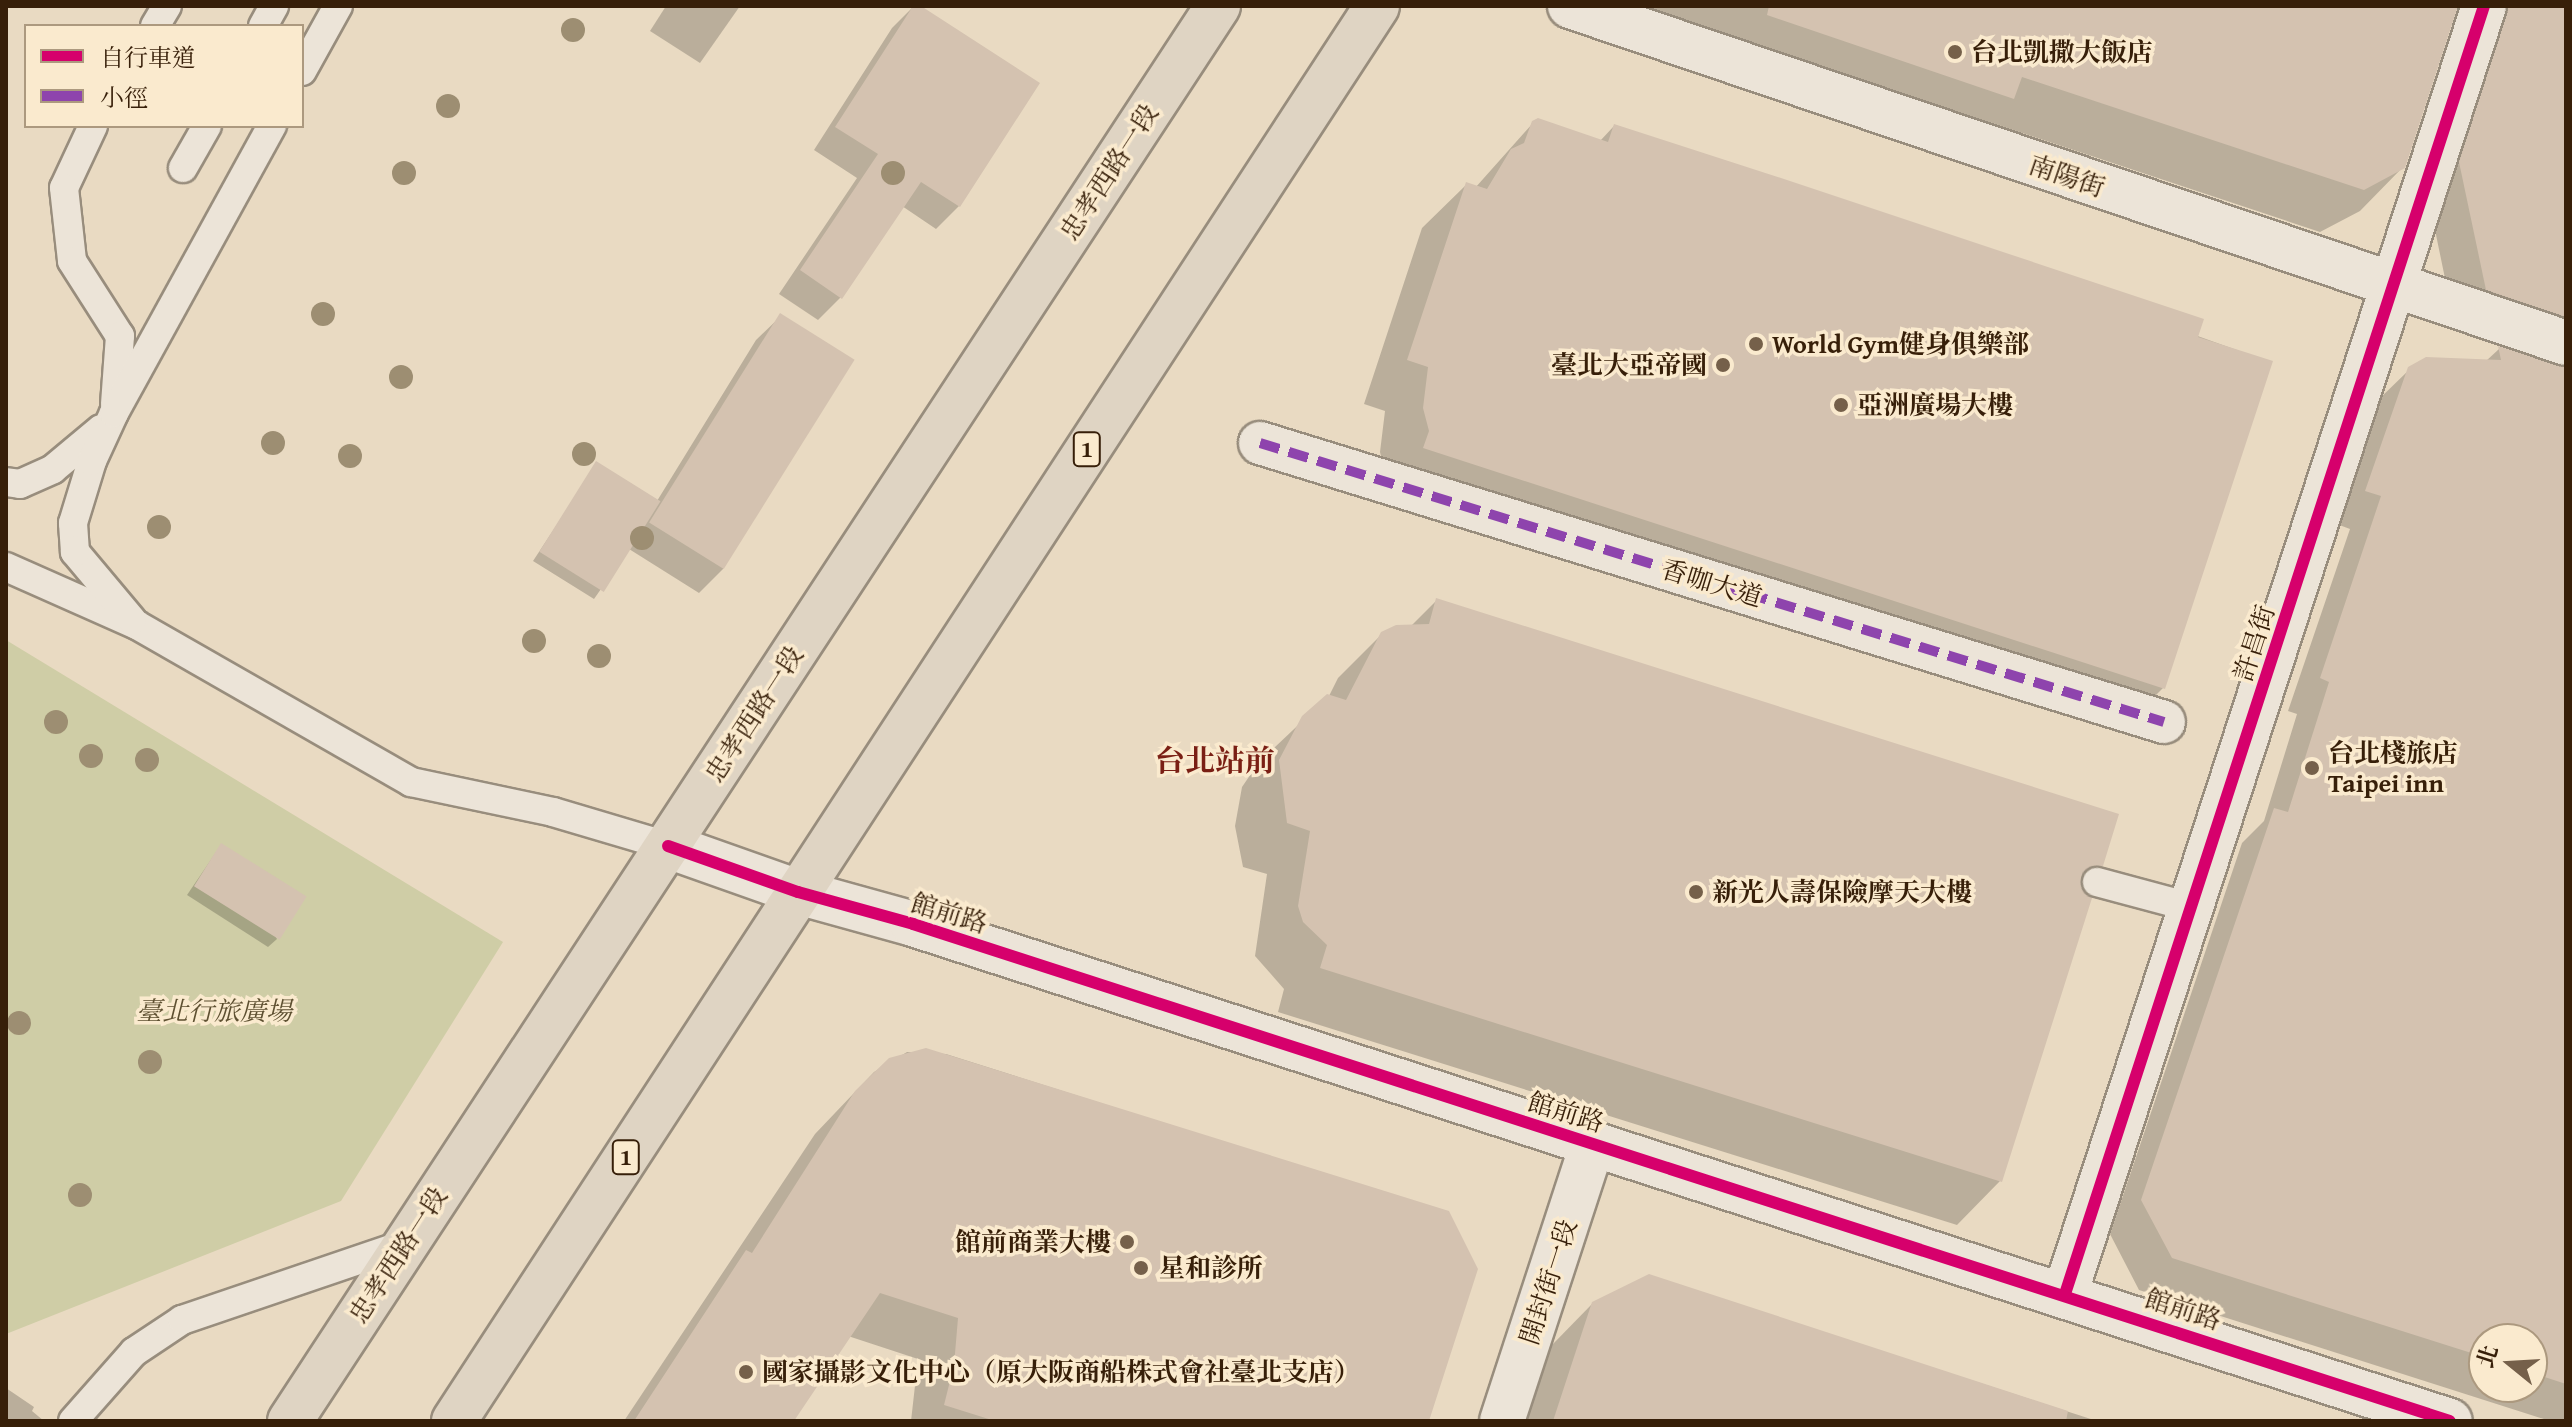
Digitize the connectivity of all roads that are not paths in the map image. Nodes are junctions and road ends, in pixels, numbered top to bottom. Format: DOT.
graph roads {
  1 [pos="167,6"];
  2 [pos="274,6"];
  3 [pos="338,6"];
  4 [pos="1218,6"];
  5 [pos="1377,6"];
  6 [pos="1570,6"];
  7 [pos="2484,6"];
  8 [pos="156,24"];
  9 [pos="264,24"];
  10 [pos="304,67"];
  11 [pos="92,128"];
  12 [pos="206,128"];
  13 [pos="271,128"];
  14 [pos="183,168"];
  15 [pos="2394,285"];
  16 [pos="2566,343"];
  17 [pos="114,413"];
  18 [pos="1260,443"];
  19 [pos="6,482"];
  20 [pos="6,567"];
  21 [pos="137,625"];
  22 [pos="2164,722"];
  23 [pos="668,846"];
  24 [pos="2097,882"];
  25 [pos="798,892"];
  26 [pos="2190,907"];
  27 [pos="1593,1143"];
  28 [pos="405,1244"];
  29 [pos="2065,1294"];
  30 [pos="2430,1418"];
  31 [pos="73,1421"];
  32 [pos="290,1421"];
  33 [pos="454,1421"];
  34 [pos="1502,1421"];
  1 -- 8 [label="lane"];
  2 -- 9 [label="lane"];
  3 -- 10 [label="lane"];
  4 -- 23 [label="main road, 忠孝西路一段"];
  5 -- 25 [label="main road, 1"];
  6 -- 15 [label="street, 南陽街"];
  7 -- 15 [label="street, 許昌街"];
  11 -- 17 [label="lane"];
  12 -- 14 [label="lane"];
  13 -- 17 [label="lane"];
  15 -- 16 [label="street, 南陽街"];
  15 -- 26 [label="street, 許昌街"];
  17 -- 19 [label="lane"];
  17 -- 21 [label="lane"];
  18 -- 22 [label="street, 香咖大道"];
  20 -- 21 [label="lane"];
  21 -- 23 [label="lane"];
  23 -- 25 [label="street, 館前路"];
  23 -- 28 [label="main road, 忠孝西路一段"];
  24 -- 26 [label="lane"];
  25 -- 27 [label="street, 館前路"];
  25 -- 33 [label="main road, 1"];
  26 -- 29 [label="street, 許昌街"];
  27 -- 29 [label="street, 館前路"];
  27 -- 34 [label="street, 開封街一段"];
  28 -- 31 [label="lane"];
  28 -- 32 [label="main road, 忠孝西路一段"];
  29 -- 30 [label="street, 館前路"];
}
